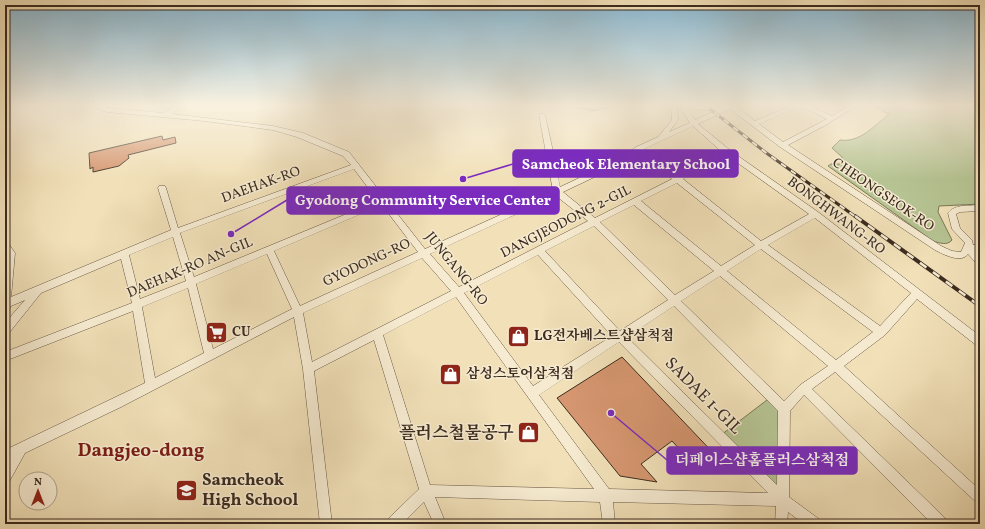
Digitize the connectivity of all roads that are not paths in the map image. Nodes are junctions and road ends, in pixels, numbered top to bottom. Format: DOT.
graph roads {
  1 [pos="276,130"];
  2 [pos="545,130"];
  3 [pos="668,130"];
  4 [pos="682,130"];
  5 [pos="701,130"];
  6 [pos="761,130"];
  7 [pos="812,130"];
  8 [pos="659,141"];
  9 [pos="783,145"];
  10 [pos="639,149"];
  11 [pos="728,153"];
  12 [pos="551,158"];
  13 [pos="621,161"];
  14 [pos="356,166"];
  15 [pos="676,180"];
  16 [pos="162,188"];
  17 [pos="558,192"];
  18 [pos="385,201"];
  19 [pos="635,201"];
  20 [pos="980,208"];
  21 [pos="815,214"];
  22 [pos="595,222"];
  23 [pos="175,232"];
  24 [pos="5,244"];
  25 [pos="761,245"];
  26 [pos="968,248"];
  27 [pos="980,248"];
  28 [pos="269,250"];
  29 [pos="539,250"];
  30 [pos="124,253"];
  31 [pos="424,253"];
  32 [pos="980,262"];
  33 [pos="7,263"];
  34 [pos="720,271"];
  35 [pos="191,283"];
  36 [pos="39,289"];
  37 [pos="458,292"];
  38 [pos="916,294"];
  39 [pos="674,301"];
  40 [pos="6,305"];
  41 [pos="137,305"];
  42 [pos="298,311"];
  43 [pos="5,330"];
  44 [pos="881,332"];
  45 [pos="377,333"];
  46 [pos="619,336"];
  47 [pos="980,342"];
  48 [pos="210,356"];
  49 [pos="5,357"];
  50 [pos="836,366"];
  51 [pos="308,369"];
  52 [pos="151,385"];
  53 [pos="804,388"];
  54 [pos="532,393"];
  55 [pos="784,409"];
  56 [pos="20,450"];
  57 [pos="5,456"];
  58 [pos="5,478"];
  59 [pos="426,491"];
  60 [pos="606,496"];
  61 [pos="980,498"];
  62 [pos="783,500"];
  63 [pos="326,524"];
  64 [pos="393,524"];
  65 [pos="440,524"];
  66 [pos="609,524"];
  67 [pos="781,524"];
  68 [pos="814,524"];
  69 [pos="941,524"];
  1 -- 14 [label="street, JUNGANG-RO"];
  2 -- 12 [label="street"];
  3 -- 8 [label="street"];
  4 -- 8 [label="street, GYODONG-RO"];
  5 -- 11 [label="street, BONGHWANG-RO"];
  6 -- 9 [label="street, CHEONGSEOK-RO"];
  7 -- 9 [label="street"];
  8 -- 10 [label="street, GYODONG-RO"];
  9 -- 26 [label="street, CHEONGSEOK-RO"];
  10 -- 13 [label="street, GYODONG-RO"];
  10 -- 15 [label="street"];
  11 -- 15 [label="street, DANGJEODONG 2-GIL"];
  11 -- 21 [label="street, BONGHWANG-RO"];
  12 -- 13 [label="street"];
  12 -- 17 [label="street"];
  13 -- 17 [label="street, GYODONG-RO"];
  14 -- 18 [label="street, JUNGANG-RO"];
  14 -- 23 [label="street, DAEHAK-RO"];
  15 -- 19 [label="street, DANGJEODONG 2-GIL"];
  15 -- 25 [label="street"];
  16 -- 23 [label="street"];
  17 -- 22 [label="street"];
  17 -- 31 [label="street, GYODONG-RO"];
  18 -- 28 [label="street, DAEHAK-RO AN-GIL"];
  18 -- 31 [label="street, JUNGANG-RO"];
  19 -- 22 [label="street, DANGJEODONG 2-GIL"];
  19 -- 34 [label="street"];
  20 -- 26 [label="street, CHEONGSEOK-RO"];
  21 -- 25 [label="street"];
  21 -- 38 [label="street, BONGHWANG-RO"];
  22 -- 29 [label="street, DANGJEODONG 2-GIL"];
  22 -- 39 [label="street"];
  23 -- 30 [label="street, DAEHAK-RO"];
  23 -- 35 [label="street"];
  24 -- 33 [label="street"];
  25 -- 34 [label="street"];
  25 -- 44 [label="street"];
  26 -- 27 [label="street, CHEONGSEOK-RO"];
  26 -- 32 [label="street, CHEONGSEOK-RO"];
  28 -- 35 [label="street, DAEHAK-RO AN-GIL"];
  28 -- 42 [label="street"];
  29 -- 37 [label="street, DANGJEODONG 2-GIL"];
  29 -- 46 [label="street, SADAE 1-GIL"];
  30 -- 36 [label="street, DAEHAK-RO"];
  30 -- 41 [label="street"];
  31 -- 37 [label="street, JUNGANG-RO"];
  31 -- 42 [label="street, GYODONG-RO"];
  33 -- 40 [label="street"];
  34 -- 39 [label="street"];
  34 -- 50 [label="street"];
  35 -- 41 [label="street, DAEHAK-RO AN-GIL"];
  35 -- 48 [label="street"];
  36 -- 40 [label="street"];
  36 -- 43 [label="street, DAEHAK-RO"];
  37 -- 45 [label="street, DANGJEODONG 2-GIL"];
  37 -- 54 [label="street, JUNGANG-RO"];
  38 -- 44 [label="street"];
  38 -- 47 [label="street, BONGHWANG-RO"];
  39 -- 46 [label="street"];
  39 -- 55 [label="street"];
  41 -- 49 [label="street, DAEHAK-RO AN-GIL"];
  41 -- 52 [label="street"];
  42 -- 48 [label="street, GYODONG-RO"];
  42 -- 51 [label="street"];
  44 -- 50 [label="street"];
  45 -- 51 [label="street, DANGJEODONG 2-GIL"];
  45 -- 59 [label="street"];
  46 -- 54 [label="street"];
  46 -- 62 [label="street, SADAE 1-GIL"];
  48 -- 52 [label="street, GYODONG-RO"];
  50 -- 53 [label="street"];
  50 -- 61 [label="street"];
  51 -- 63 [label="street"];
  52 -- 56 [label="street, GYODONG-RO"];
  53 -- 55 [label="street"];
  53 -- 69 [label="street"];
  54 -- 60 [label="street, JUNGANG-RO"];
  55 -- 62 [label="street"];
  56 -- 57 [label="street, GYODONG-RO"];
  56 -- 58 [label="street"];
  59 -- 60 [label="street"];
  59 -- 64 [label="street"];
  59 -- 65 [label="street"];
  60 -- 62 [label="street"];
  60 -- 66 [label="street, JUNGANG-RO"];
  62 -- 67 [label="street"];
  62 -- 68 [label="street, SADAE 1-GIL"];
}
